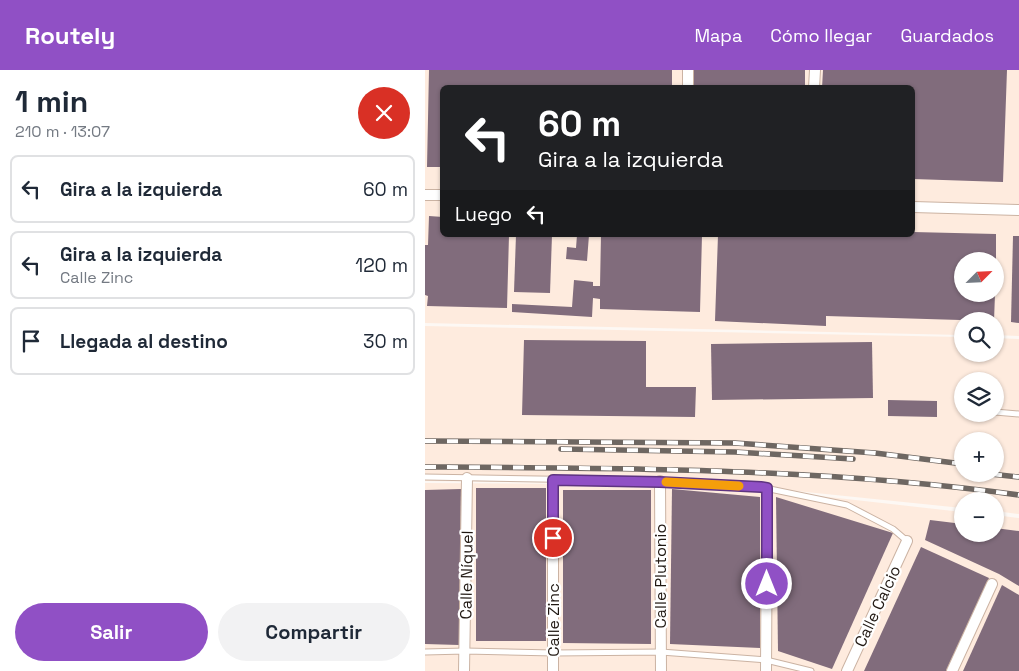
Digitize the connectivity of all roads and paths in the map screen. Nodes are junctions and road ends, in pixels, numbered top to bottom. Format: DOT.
graph roads {
  1 [pos="688,70"];
  2 [pos="815,70"];
  3 [pos="688,85"];
  4 [pos="814,85"];
  5 [pos="425,195"];
  6 [pos="440,195"];
  7 [pos="915,207"];
  8 [pos="1019,210"];
  9 [pos="1004,413"];
  10 [pos="1019,414"];
  11 [pos="425,477"];
  12 [pos="467,478"];
  13 [pos="553,480"];
  14 [pos="660,482"];
  15 [pos="767,488"];
  16 [pos="907,541"];
  17 [pos="992,584"];
  18 [pos="465,651"];
  19 [pos="425,652"];
  20 [pos="661,652"];
  21 [pos="554,653"];
  22 [pos="767,660"];
  23 [pos="464,671"];
  24 [pos="553,671"];
  25 [pos="661,671"];
  26 [pos="767,671"];
  27 [pos="811,671"];
  28 [pos="847,671"];
  29 [pos="952,671"];
  1 -- 3 [label="street"];
  2 -- 4 [label="street"];
  5 -- 6 [label="street"];
  7 -- 8 [label="street"];
  9 -- 10 [label="lane"];
  11 -- 12 [label="lane"];
  12 -- 13 [label="lane"];
  12 -- 18 [label="street, Calle Níquel"];
  13 -- 14 [label="lane"];
  13 -- 21 [label="street, Calle Zinc"];
  14 -- 15 [label="lane"];
  14 -- 20 [label="street, Calle Plutonio"];
  15 -- 16 [label="lane"];
  15 -- 22 [label="street"];
  16 -- 28 [label="street, Calle Calcio"];
  17 -- 29 [label="street"];
  18 -- 19 [label="lane"];
  18 -- 21 [label="lane"];
  18 -- 23 [label="street, Calle Níquel"];
  20 -- 21 [label="lane"];
  20 -- 22 [label="lane"];
  20 -- 25 [label="street, Calle Plutonio"];
  21 -- 24 [label="street, Calle Zinc"];
  22 -- 26 [label="street"];
  22 -- 27 [label="lane"];
}
